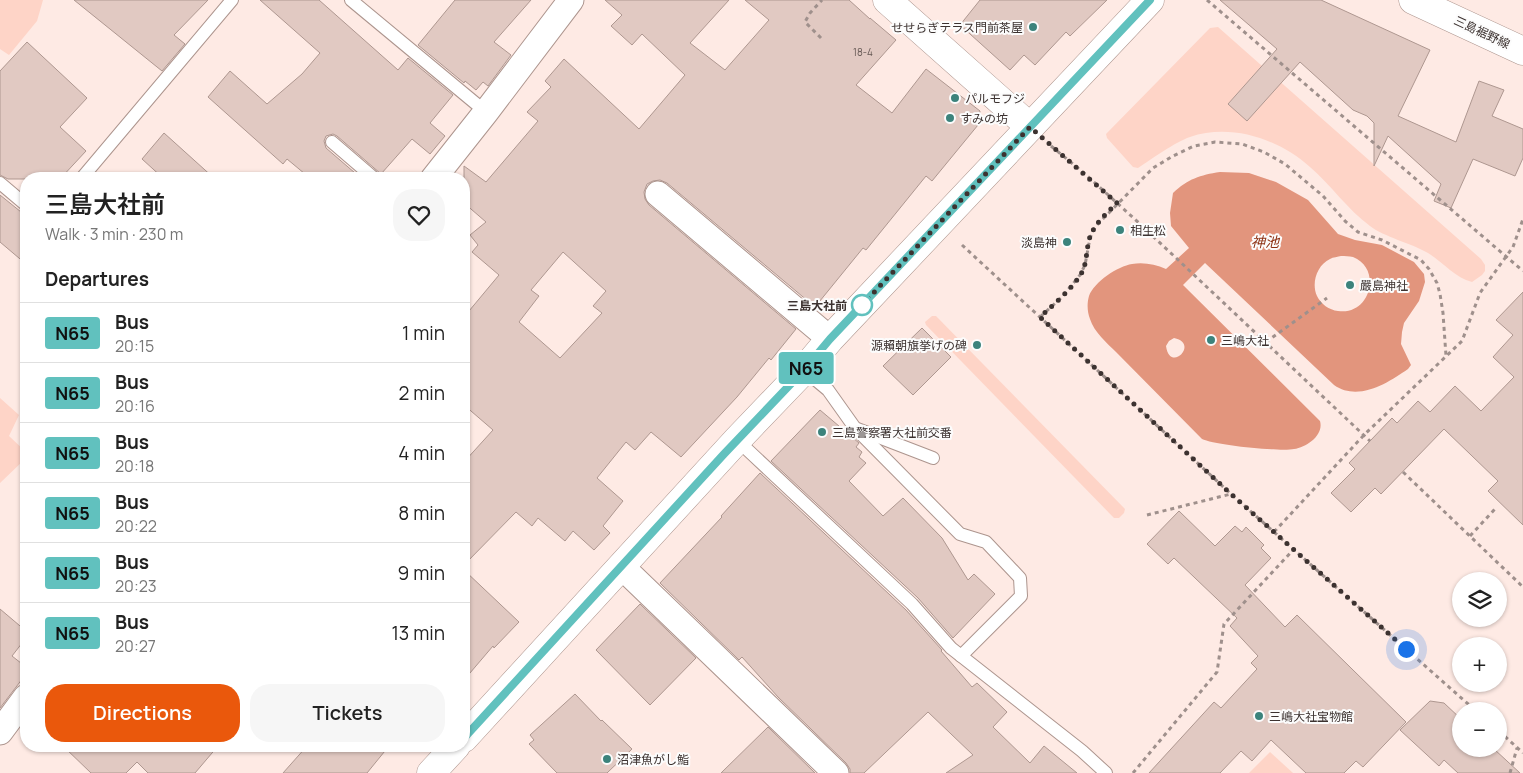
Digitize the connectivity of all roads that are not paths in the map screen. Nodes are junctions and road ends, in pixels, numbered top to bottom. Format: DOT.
graph roads {
  1 [pos="232,0"];
  2 [pos="351,0"];
  3 [pos="571,0"];
  4 [pos="887,0"];
  5 [pos="1150,0"];
  6 [pos="1414,0"];
  7 [pos="1523,50"];
  8 [pos="486,112"];
  9 [pos="1030,127"];
  10 [pos="332,142"];
  11 [pos="87,172"];
  12 [pos="367,172"];
  13 [pos="438,172"];
  14 [pos="0,183"];
  15 [pos="658,194"];
  16 [pos="20,200"];
  17 [pos="830,339"];
  18 [pos="804,370"];
  19 [pos="855,428"];
  20 [pos="737,440"];
  21 [pos="933,458"];
  22 [pos="621,566"];
  23 [pos="961,656"];
  24 [pos="20,705"];
  25 [pos="470,731"];
  26 [pos="0,732"];
  27 [pos="450,752"];
  28 [pos="431,773"];
  29 [pos="836,773"];
  30 [pos="1106,773"];
  1 -- 11 [label="lane"];
  2 -- 8 [label="lane"];
  3 -- 8 [label="street"];
  4 -- 9 [label="main road"];
  5 -- 9 [label="main road"];
  6 -- 7 [label="main road, 三島裾野線"];
  8 -- 13 [label="street"];
  9 -- 17 [label="main road"];
  10 -- 12 [label="lane"];
  14 -- 16 [label="lane"];
  15 -- 17 [label="street"];
  17 -- 18 [label="main road"];
  18 -- 19 [label="lane"];
  18 -- 20 [label="main road"];
  19 -- 21 [label="lane"];
  19 -- 23 [label="lane"];
  20 -- 22 [label="main road"];
  20 -- 23 [label="lane"];
  22 -- 25 [label="main road"];
  22 -- 29 [label="street"];
  23 -- 30 [label="lane"];
  24 -- 26 [label="street"];
  27 -- 28 [label="main road"];
}
